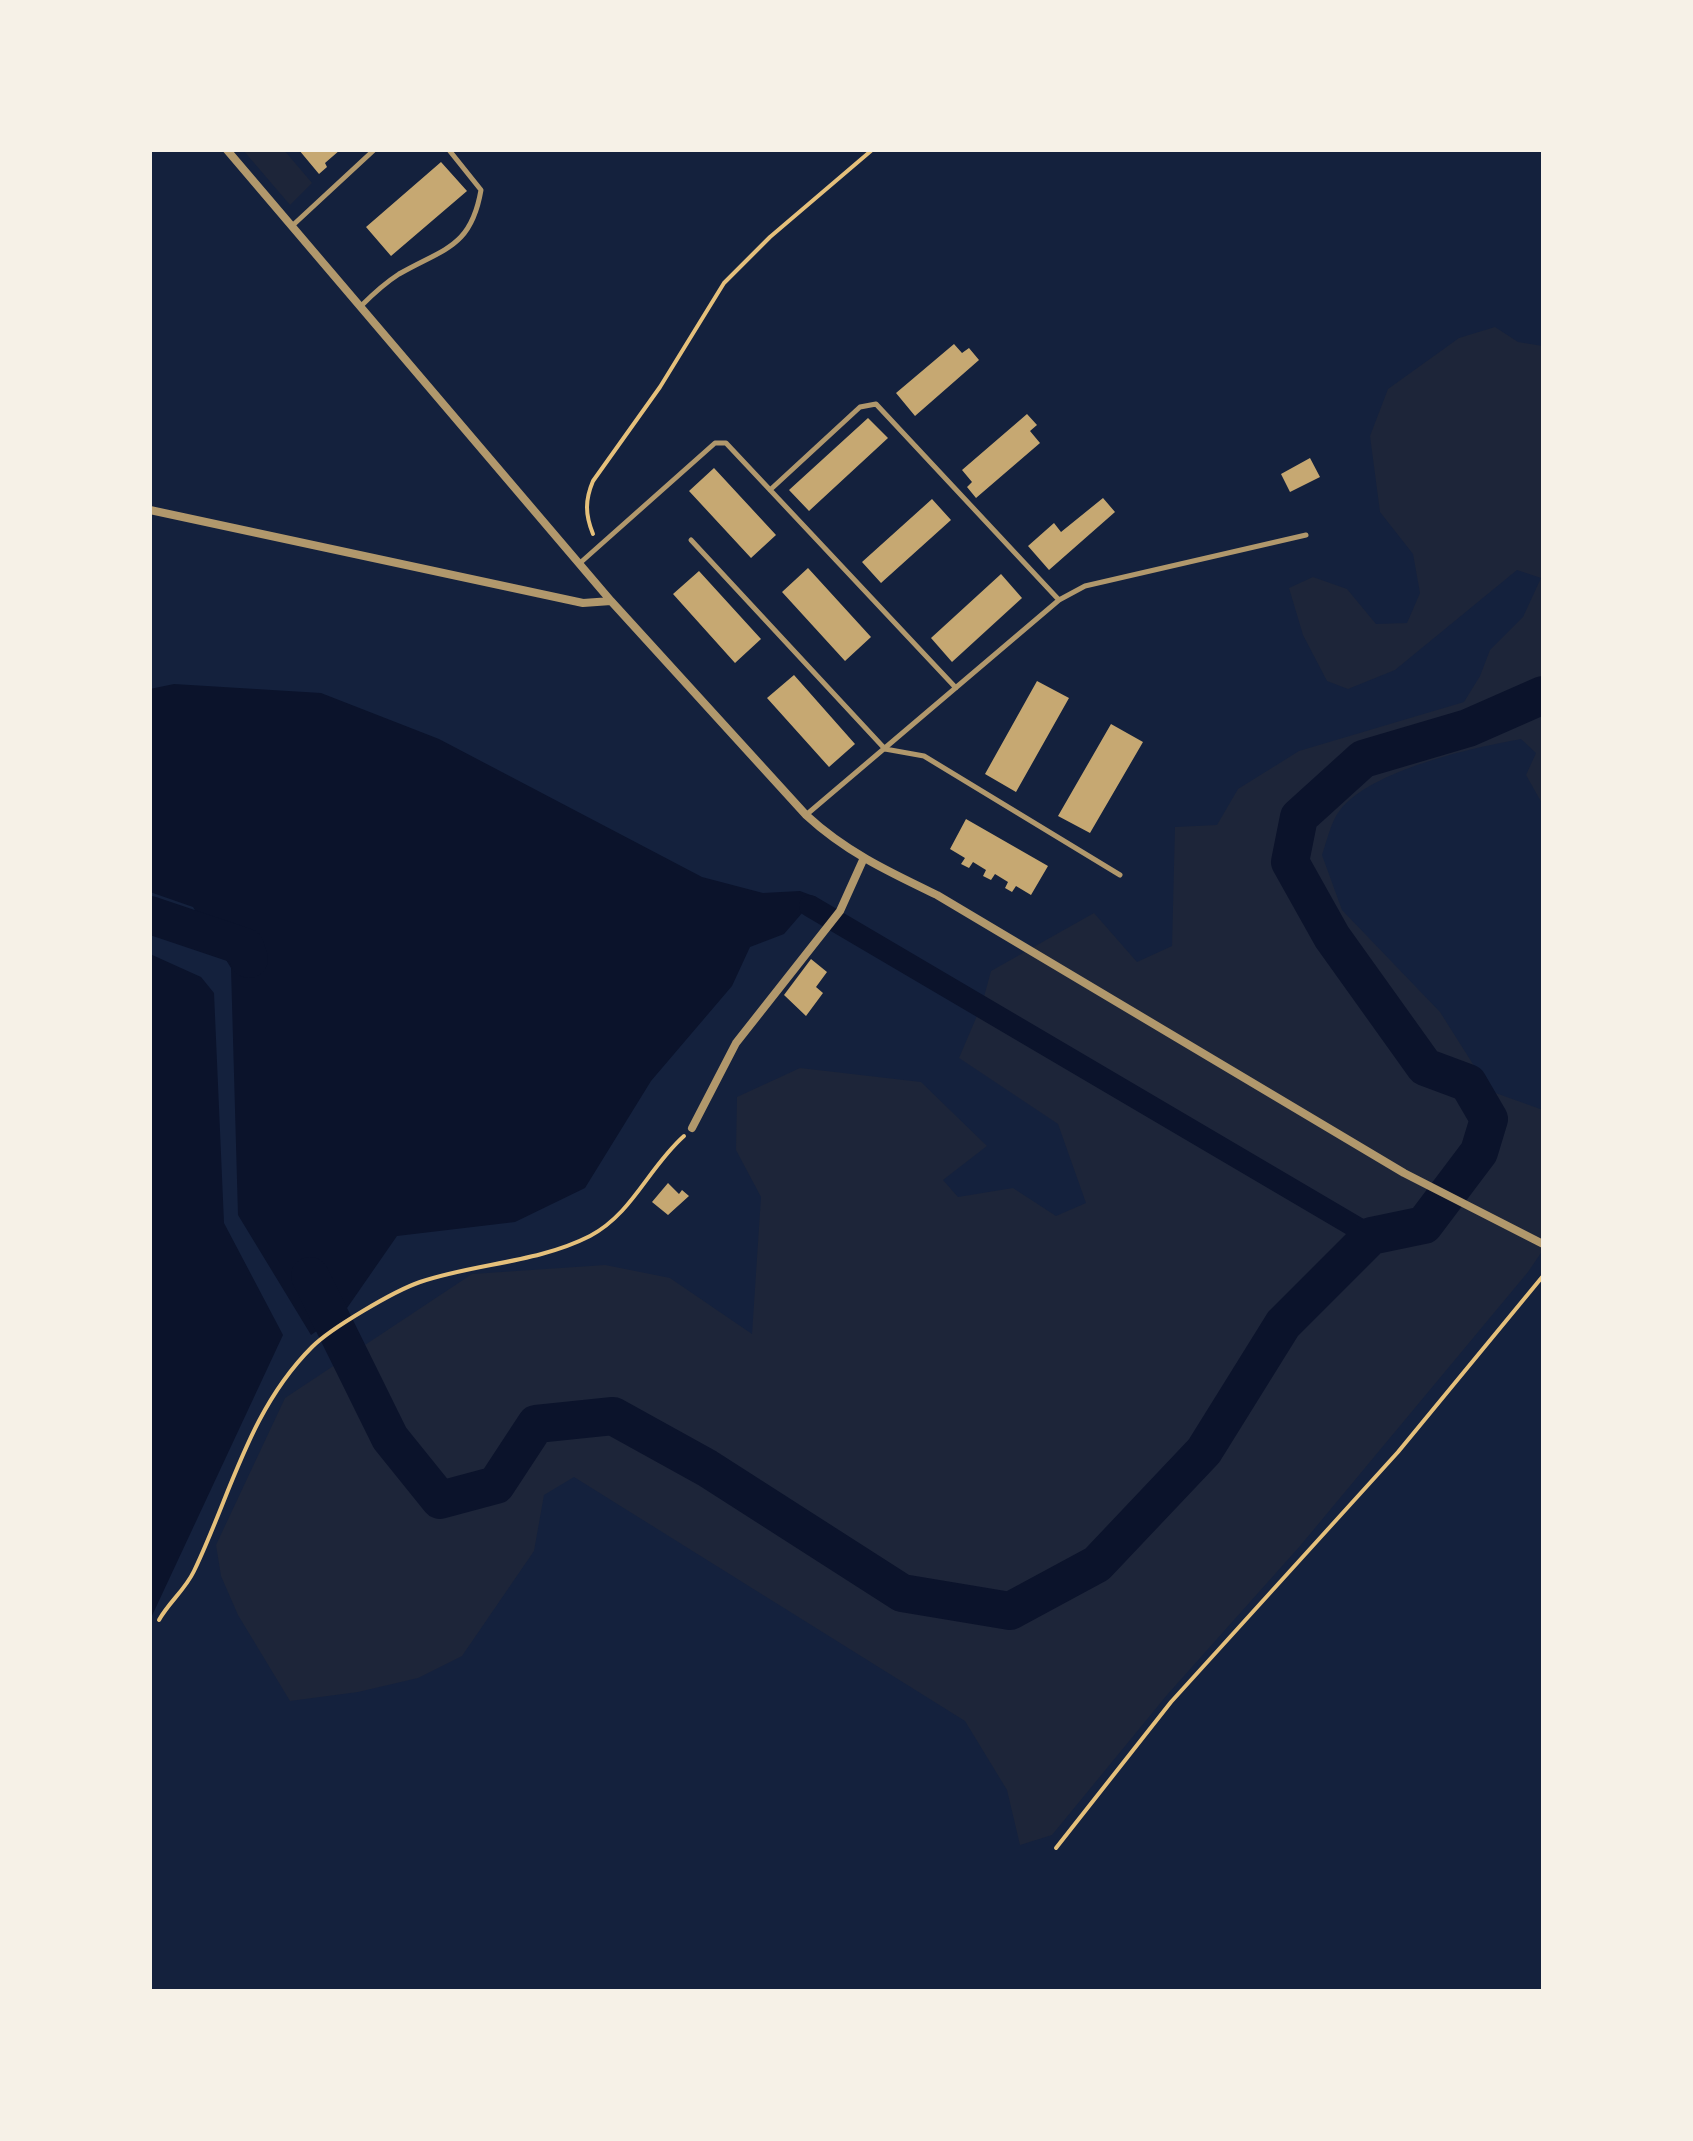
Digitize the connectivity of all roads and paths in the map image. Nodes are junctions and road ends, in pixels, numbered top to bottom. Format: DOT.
graph roads {
  1 [pos="227,150"];
  2 [pos="374,150"];
  3 [pos="449,150"];
  4 [pos="872,150"];
  5 [pos="292,226"];
  6 [pos="360,307"];
  7 [pos="770,490"];
  8 [pos="150,510"];
  9 [pos="1306,535"];
  10 [pos="691,540"];
  11 [pos="597,548"];
  12 [pos="579,564"];
  13 [pos="1059,600"];
  14 [pos="611,601"];
  15 [pos="956,688"];
  16 [pos="885,749"];
  17 [pos="806,815"];
  18 [pos="863,860"];
  19 [pos="1120,875"];
  20 [pos="692,1128"];
  21 [pos="1543,1244"];
  22 [pos="1543,1276"];
  23 [pos="159,1620"];
  24 [pos="1056,1848"];
  1 -- 5 [label="street"];
  2 -- 5 [label="lane"];
  3 -- 6 [label="lane"];
  4 -- 11 [label="path"];
  5 -- 6 [label="street"];
  6 -- 12 [label="street"];
  7 -- 11 [label="lane"];
  7 -- 13 [label="lane"];
  7 -- 15 [label="lane"];
  8 -- 14 [label="street"];
  9 -- 13 [label="lane"];
  10 -- 16 [label="lane"];
  11 -- 12 [label="lane"];
  12 -- 14 [label="street"];
  13 -- 15 [label="lane"];
  14 -- 17 [label="street"];
  15 -- 16 [label="lane"];
  16 -- 17 [label="lane"];
  16 -- 19 [label="lane"];
  17 -- 18 [label="street"];
  18 -- 20 [label="street"];
  18 -- 21 [label="street"];
  20 -- 23 [label="path"];
  22 -- 24 [label="path"];
}
